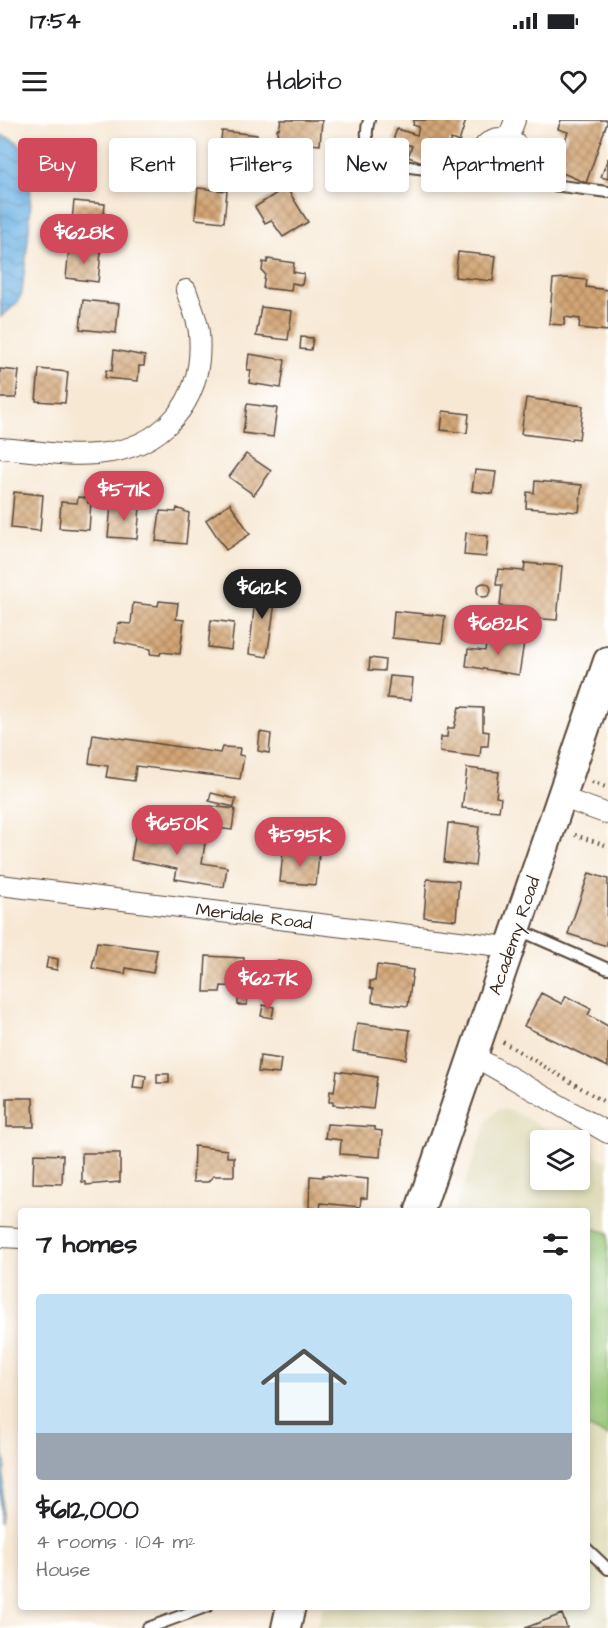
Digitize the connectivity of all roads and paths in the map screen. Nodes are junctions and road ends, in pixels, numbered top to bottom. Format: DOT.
graph roads {
  1 [pos="369,120"];
  2 [pos="515,120"];
  3 [pos="508,138"];
  4 [pos="421,169"];
  5 [pos="566,187"];
  6 [pos="608,192"];
  7 [pos="186,290"];
  8 [pos="0,448"];
  9 [pos="608,661"];
  10 [pos="560,797"];
  11 [pos="608,814"];
  12 [pos="0,885"];
  13 [pos="512,938"];
  14 [pos="608,969"];
  15 [pos="499,1037"];
  16 [pos="472,1055"];
  17 [pos="608,1104"];
  18 [pos="608,1132"];
  19 [pos="421,1208"];
  20 [pos="0,1237"];
  21 [pos="18,1238"];
  22 [pos="590,1552"];
  23 [pos="608,1569"];
  24 [pos="197,1610"];
  25 [pos="290,1610"];
  26 [pos="148,1628"];
  27 [pos="286,1628"];
  1 -- 4 [label="lane"];
  2 -- 3 [label="street"];
  5 -- 6 [label="lane"];
  7 -- 8 [label="street"];
  9 -- 10 [label="main road, Academy Road"];
  10 -- 11 [label="street"];
  10 -- 13 [label="main road, Academy Road"];
  12 -- 13 [label="street, Meridale Road"];
  13 -- 14 [label="lane"];
  13 -- 16 [label="main road, Academy Road"];
  15 -- 17 [label="path"];
  16 -- 18 [label="street"];
  16 -- 19 [label="main road, Academy Road"];
  20 -- 21 [label="street"];
  22 -- 23 [label="lane"];
  24 -- 26 [label="lane"];
  25 -- 27 [label="main road"];
}
